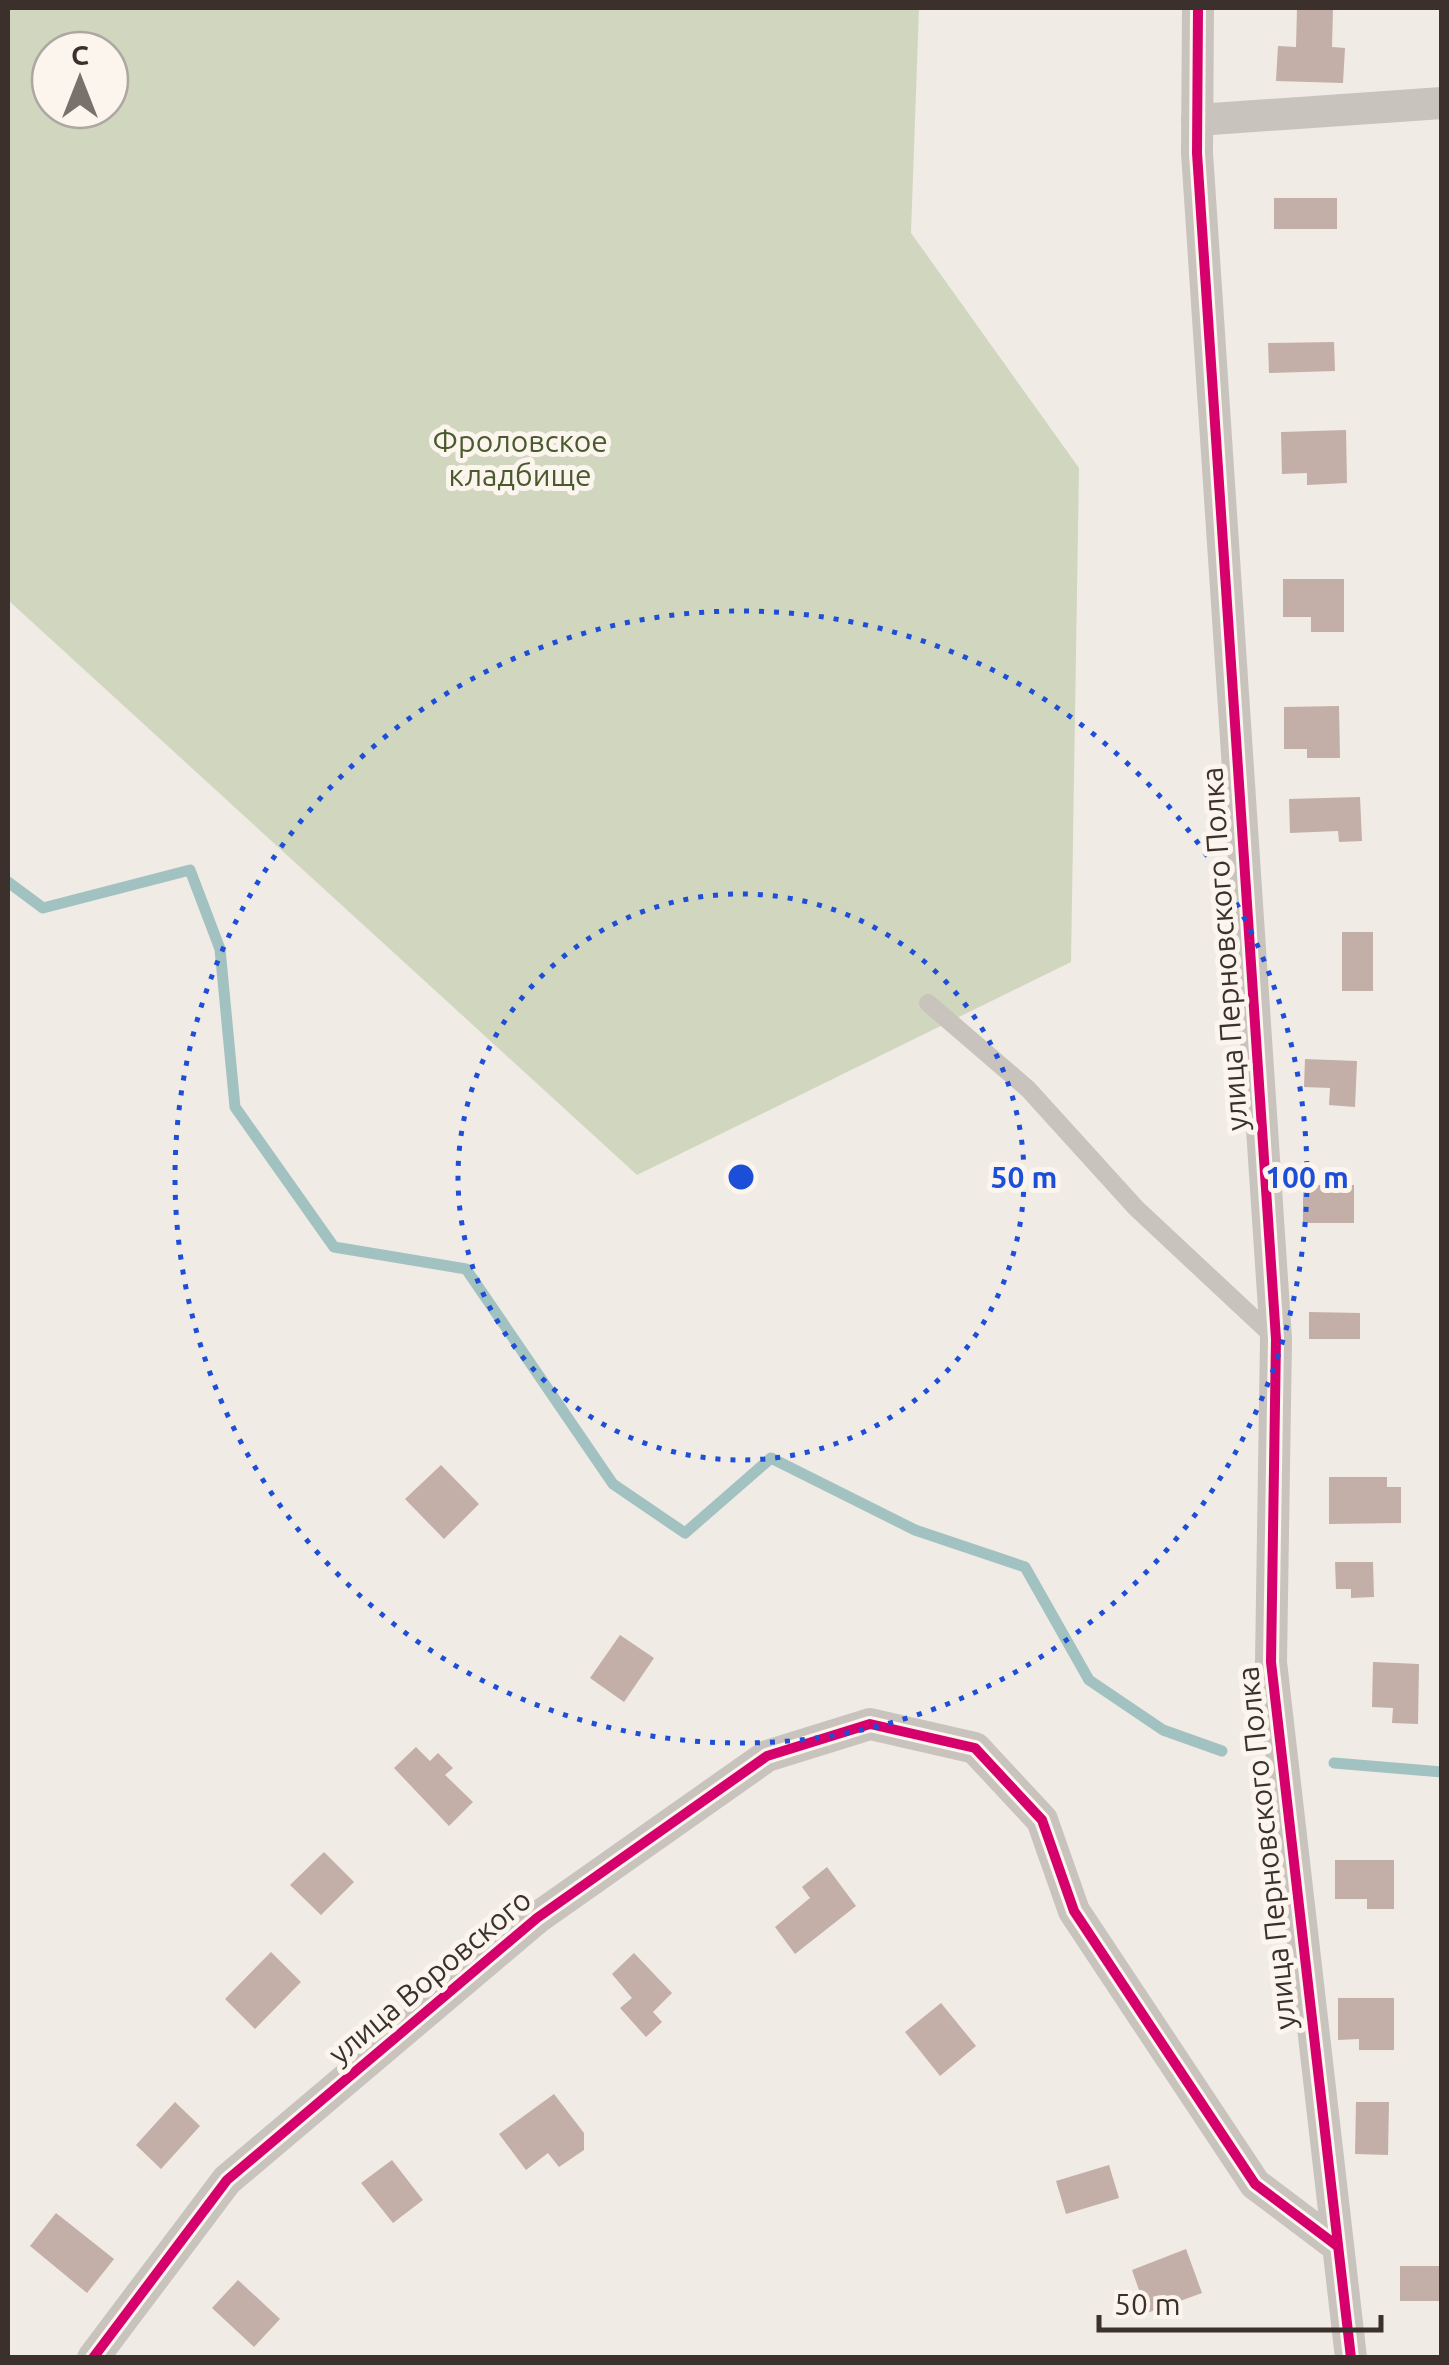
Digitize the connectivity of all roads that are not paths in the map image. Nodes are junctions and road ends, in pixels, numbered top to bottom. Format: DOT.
graph roads {
  1 [pos="1198,8"];
  2 [pos="1442,103"];
  3 [pos="1197,120"];
  4 [pos="928,1003"];
  5 [pos="1276,1338"];
  6 [pos="1336,2245"];
  7 [pos="94,2358"];
  8 [pos="1351,2358"];
  1 -- 3 [label="street, улица Перновского Полка"];
  2 -- 3 [label="street"];
  3 -- 5 [label="street, улица Перновского Полка"];
  4 -- 5 [label="lane"];
  5 -- 6 [label="street, улица Перновского Полка"];
  6 -- 7 [label="street, улица Воровского"];
  6 -- 8 [label="street, улица Перновского Полка"];
}
